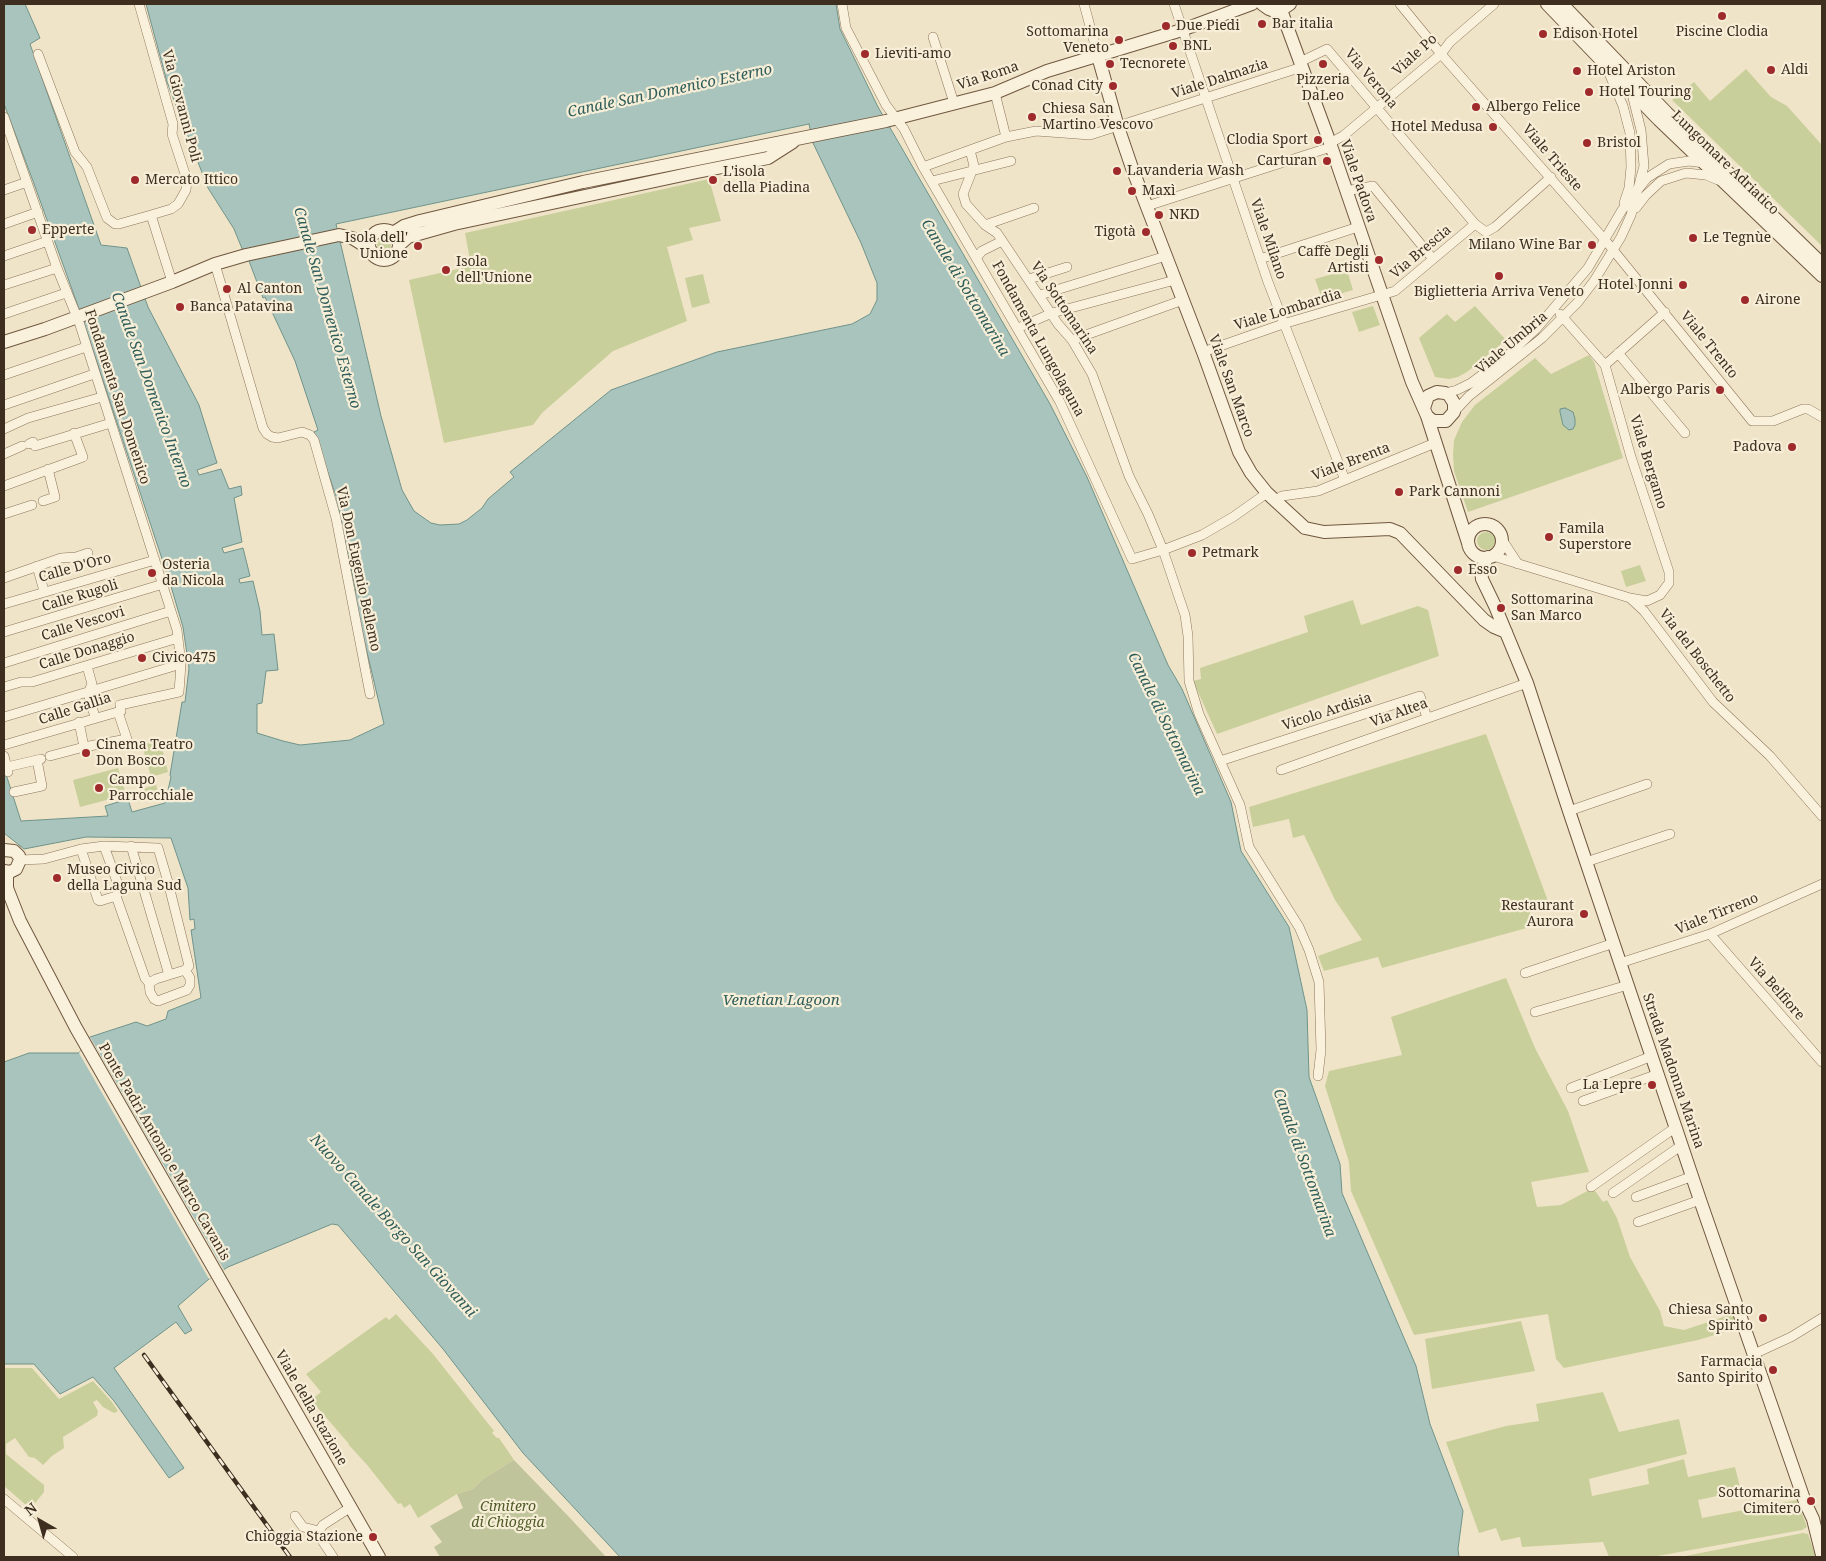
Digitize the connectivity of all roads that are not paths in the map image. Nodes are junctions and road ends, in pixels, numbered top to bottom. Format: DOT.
graph roads {
  1 [pos="139,4"];
  2 [pos="842,4"];
  3 [pos="1084,4"];
  4 [pos="1174,4"];
  5 [pos="1252,4"];
  6 [pos="1262,4"];
  7 [pos="1400,4"];
  8 [pos="1494,4"];
  9 [pos="1548,4"];
  10 [pos="1562,4"];
  11 [pos="1285,7"];
  12 [pos="1182,30"];
  13 [pos="932,38"];
  14 [pos="38,54"];
  15 [pos="1441,54"];
  16 [pos="1098,56"];
  17 [pos="1606,58"];
  18 [pos="1301,64"];
  19 [pos="1632,92"];
  20 [pos="995,93"];
  21 [pos="1206,97"];
  22 [pos="954,103"];
  23 [pos="1377,107"];
  24 [pos="4,117"];
  25 [pos="891,120"];
  26 [pos="1118,127"];
  27 [pos="6,130"];
  28 [pos="1006,137"];
  29 [pos="806,138"];
  30 [pos="1330,145"];
  31 [pos="970,150"];
  32 [pos="1011,161"];
  33 [pos="1702,162"];
  34 [pos="923,167"];
  35 [pos="973,171"];
  36 [pos="1722,175"];
  37 [pos="1551,177"];
  38 [pos="1234,178"];
  39 [pos="932,181"];
  40 [pos="27,182"];
  41 [pos="1639,186"];
  42 [pos="4,190"];
  43 [pos="1346,191"];
  44 [pos="1147,206"];
  45 [pos="1034,208"];
  46 [pos="1622,210"];
  47 [pos="38,212"];
  48 [pos="151,215"];
  49 [pos="1631,215"];
  50 [pos="4,224"];
  51 [pos="1475,224"];
  52 [pos="985,225"];
  53 [pos="1358,227"];
  54 [pos="375,233"];
  55 [pos="393,233"];
  56 [pos="341,235"];
  57 [pos="1605,240"];
  58 [pos="1002,241"];
  59 [pos="48,242"];
  60 [pos="399,245"];
  61 [pos="370,249"];
  62 [pos="1613,250"];
  63 [pos="4,256"];
  64 [pos="1166,256"];
  65 [pos="977,257"];
  66 [pos="1260,258"];
  67 [pos="1433,259"];
  68 [pos="215,264"];
  69 [pos="1822,264"];
  70 [pos="1067,267"];
  71 [pos="57,268"];
  72 [pos="1822,276"];
  73 [pos="1029,279"];
  74 [pos="1175,280"];
  75 [pos="172,282"];
  76 [pos="4,285"];
  77 [pos="66,293"];
  78 [pos="1040,295"];
  79 [pos="1381,296"];
  80 [pos="1184,300"];
  81 [pos="1554,308"];
  82 [pos="1665,312"];
  83 [pos="4,314"];
  84 [pos="1052,314"];
  85 [pos="78,316"];
  86 [pos="1563,317"];
  87 [pos="1283,324"];
  88 [pos="1018,328"];
  89 [pos="1072,340"];
  90 [pos="4,342"];
  91 [pos="86,347"];
  92 [pos="1203,352"];
  93 [pos="1618,353"];
  94 [pos="1406,362"];
  95 [pos="1605,365"];
  96 [pos="94,374"];
  97 [pos="4,375"];
  98 [pos="1441,392"];
  99 [pos="102,397"];
  100 [pos="4,405"];
  101 [pos="1425,412"];
  102 [pos="1450,416"];
  103 [pos="1822,417"];
  104 [pos="111,423"];
  105 [pos="4,429"];
  106 [pos="74,433"];
  107 [pos="1686,433"];
  108 [pos="1436,447"];
  109 [pos="4,454"];
  110 [pos="48,469"];
  111 [pos="1345,480"];
  112 [pos="4,486"];
  113 [pos="1271,497"];
  114 [pos="43,501"];
  115 [pos="32,505"];
  116 [pos="1457,508"];
  117 [pos="4,514"];
  118 [pos="1483,524"];
  119 [pos="1502,541"];
  120 [pos="1469,546"];
  121 [pos="1163,550"];
  122 [pos="88,552"];
  123 [pos="1491,557"];
  124 [pos="155,560"];
  125 [pos="1518,564"];
  126 [pos="37,566"];
  127 [pos="4,578"];
  128 [pos="163,584"];
  129 [pos="44,591"];
  130 [pos="1630,598"];
  131 [pos="4,604"];
  132 [pos="171,611"];
  133 [pos="4,632"];
  134 [pos="1506,632"];
  135 [pos="178,638"];
  136 [pos="4,663"];
  137 [pos="181,664"];
  138 [pos="87,666"];
  139 [pos="1527,683"];
  140 [pos="4,687"];
  141 [pos="179,692"];
  142 [pos="88,693"];
  143 [pos="370,694"];
  144 [pos="118,712"];
  145 [pos="4,717"];
  146 [pos="95,717"];
  147 [pos="1427,718"];
  148 [pos="79,722"];
  149 [pos="4,745"];
  150 [pos="84,747"];
  151 [pos="4,756"];
  152 [pos="43,758"];
  153 [pos="1220,762"];
  154 [pos="1281,770"];
  155 [pos="1647,784"];
  156 [pos="14,792"];
  157 [pos="1569,812"];
  158 [pos="1822,816"];
  159 [pos="1670,834"];
  160 [pos="104,846"];
  161 [pos="130,846"];
  162 [pos="81,849"];
  163 [pos="4,850"];
  164 [pos="20,860"];
  165 [pos="1586,862"];
  166 [pos="5,872"];
  167 [pos="1822,884"];
  168 [pos="116,896"];
  169 [pos="8,904"];
  170 [pos="1710,934"];
  171 [pos="1614,943"];
  172 [pos="1620,963"];
  173 [pos="185,970"];
  174 [pos="1525,972"];
  175 [pos="169,975"];
  176 [pos="149,983"];
  177 [pos="1628,985"];
  178 [pos="1535,1012"];
  179 [pos="1652,1056"];
  180 [pos="1822,1062"];
  181 [pos="1658,1074"];
  182 [pos="1318,1076"];
  183 [pos="1571,1088"];
  184 [pos="1583,1101"];
  185 [pos="1676,1127"];
  186 [pos="1682,1145"];
  187 [pos="1693,1176"];
  188 [pos="1591,1187"];
  189 [pos="1613,1193"];
  190 [pos="1636,1197"];
  191 [pos="1700,1200"];
  192 [pos="1638,1222"];
  193 [pos="217,1274"];
  194 [pos="1822,1318"];
  195 [pos="1754,1354"];
  196 [pos="4,1499"];
  197 [pos="351,1507"];
  198 [pos="295,1516"];
  199 [pos="319,1531"];
  200 [pos="1819,1533"];
  201 [pos="1822,1555"];
  202 [pos="73,1557"];
  203 [pos="333,1557"];
  204 [pos="378,1557"];
  1 -- 48 [label="street, Via Giovanni Poli"];
  2 -- 25 [label="street, Fondamenta Lungolaguna"];
  3 -- 16 [label="street, Viale San Marco"];
  4 -- 12 [label="street, Viale Milano"];
  5 -- 12 [label="street, Via Roma"];
  6 -- 11 [label="street"];
  7 -- 15 [label="street, Viale Trieste"];
  8 -- 15 [label="street, Viale Po"];
  9 -- 17 [label="street, Lungomare Adriatico"];
  10 -- 17 [label="street, Lungomare Adriatico"];
  11 -- 18 [label="street, Viale Padova"];
  12 -- 16 [label="street, Via Roma"];
  12 -- 21 [label="street, Viale Milano"];
  13 -- 22 [label="street"];
  14 -- 48 [label="street, Via Giovanni Poli"];
  15 -- 23 [label="street, Viale Po"];
  15 -- 37 [label="street, Viale Trieste"];
  16 -- 20 [label="street, Via Roma"];
  16 -- 26 [label="street, Viale San Marco"];
  17 -- 19 [label="street, Lungomare Adriatico"];
  17 -- 36 [label="street, Lungomare Adriatico"];
  17 -- 46 [label="street, Viale Umbria"];
  18 -- 21 [label="street, Viale Dalmazia"];
  18 -- 23 [label="street, Via Verona"];
  18 -- 30 [label="street, Viale Padova"];
  19 -- 33 [label="street, Lungomare Adriatico"];
  19 -- 41 [label="street, Viale Umbria"];
  20 -- 22 [label="street, Via Roma"];
  20 -- 28 [label="street"];
  21 -- 26 [label="street, Viale Dalmazia"];
  21 -- 38 [label="street, Viale Milano"];
  22 -- 25 [label="street, Via Roma"];
  23 -- 30 [label="street, Viale Po"];
  23 -- 51 [label="street, Via Verona"];
  24 -- 27 [label="street, Fondamenta San Domenico"];
  25 -- 29 [label="street, Via Roma"];
  25 -- 34 [label="street, Fondamenta Lungolaguna"];
  26 -- 28 [label="street, Viale Dalmazia"];
  26 -- 44 [label="street, Viale San Marco"];
  27 -- 40 [label="street, Fondamenta San Domenico"];
  28 -- 31 [label="street, Viale Dalmazia"];
  29 -- 55 [label="street, Via Roma"];
  29 -- 60 [label="street"];
  30 -- 38 [label="street, Viale Po"];
  30 -- 43 [label="street, Viale Padova"];
  31 -- 34 [label="street, Viale Dalmazia"];
  31 -- 35 [label="street"];
  32 -- 35 [label="street"];
  33 -- 36 [label="street, Lungomare Adriatico"];
  33 -- 41 [label="street, Viale Umbria"];
  34 -- 39 [label="street, Fondamenta Lungolaguna"];
  35 -- 39 [label="street"];
  35 -- 52 [label="street, Via Sottomarina"];
  36 -- 49 [label="street, Viale Umbria"];
  36 -- 69 [label="street, Lungomare Adriatico"];
  36 -- 72 [label="street, Lungomare Adriatico"];
  37 -- 51 [label="street"];
  37 -- 57 [label="street, Viale Trieste"];
  38 -- 44 [label="street, Viale Po"];
  38 -- 66 [label="street, Viale Milano"];
  39 -- 65 [label="street, Fondamenta Lungolaguna"];
  40 -- 42 [label="street"];
  40 -- 47 [label="street, Fondamenta San Domenico"];
  41 -- 46 [label="street, Viale Umbria"];
  41 -- 49 [label="street, Viale Umbria"];
  43 -- 53 [label="street, Viale Padova"];
  43 -- 67 [label="street"];
  44 -- 64 [label="street, Viale San Marco"];
  45 -- 52 [label="street"];
  46 -- 57 [label="street, Viale Umbria"];
  47 -- 50 [label="street"];
  47 -- 59 [label="street, Fondamenta San Domenico"];
  48 -- 75 [label="street"];
  49 -- 62 [label="street, Viale Umbria"];
  51 -- 67 [label="street, Via Brescia"];
  52 -- 58 [label="street, Via Sottomarina"];
  53 -- 66 [label="street"];
  53 -- 79 [label="street, Viale Padova"];
  54 -- 55 [label="street"];
  54 -- 56 [label="street"];
  54 -- 61 [label="street"];
  55 -- 60 [label="street"];
  56 -- 61 [label="street"];
  56 -- 68 [label="street"];
  57 -- 62 [label="street, Viale Trento"];
  57 -- 81 [label="street, Viale Umbria"];
  58 -- 65 [label="street"];
  58 -- 73 [label="street, Via Sottomarina"];
  59 -- 63 [label="street"];
  59 -- 71 [label="street, Fondamenta San Domenico"];
  60 -- 61 [label="street"];
  62 -- 82 [label="street, Viale Trento"];
  62 -- 86 [label="street, Viale Umbria"];
  64 -- 74 [label="street, Viale San Marco"];
  64 -- 78 [label="street"];
  65 -- 88 [label="street, Fondamenta Lungolaguna"];
  66 -- 87 [label="street, Viale Milano"];
  67 -- 79 [label="street, Via Brescia"];
  68 -- 75 [label="street"];
  68 -- 143 [label="street, Via Don Eugenio Bellemo"];
  70 -- 73 [label="street"];
  71 -- 76 [label="street"];
  71 -- 77 [label="street, Fondamenta San Domenico"];
  73 -- 78 [label="street, Via Sottomarina"];
  74 -- 80 [label="street, Viale San Marco"];
  74 -- 84 [label="street"];
  75 -- 85 [label="street"];
  77 -- 83 [label="street"];
  77 -- 85 [label="street, Fondamenta San Domenico"];
  78 -- 84 [label="street, Via Sottomarina"];
  79 -- 87 [label="street, Viale Lombardia"];
  79 -- 94 [label="street, Viale Padova"];
  80 -- 89 [label="street"];
  80 -- 92 [label="street, Viale San Marco"];
  81 -- 86 [label="street, Viale Bergamo"];
  81 -- 98 [label="street, Viale Umbria"];
  82 -- 93 [label="street"];
  82 -- 103 [label="street, Viale Trento"];
  84 -- 88 [label="street"];
  84 -- 89 [label="street, Via Sottomarina"];
  85 -- 90 [label="street"];
  85 -- 91 [label="street, Fondamenta San Domenico"];
  86 -- 95 [label="street, Viale Bergamo"];
  86 -- 102 [label="street, Viale Umbria"];
  87 -- 92 [label="street, Viale Lombardia"];
  87 -- 111 [label="street, Viale Milano"];
  88 -- 121 [label="street, Fondamenta Lungolaguna"];
  89 -- 121 [label="street, Via Sottomarina"];
  91 -- 96 [label="street, Fondamenta San Domenico"];
  91 -- 97 [label="street"];
  92 -- 113 [label="street, Viale San Marco"];
  93 -- 95 [label="street"];
  93 -- 107 [label="street"];
  94 -- 98 [label="street, Viale Padova"];
  94 -- 101 [label="street, Viale Padova"];
  95 -- 130 [label="street, Viale Bergamo"];
  96 -- 99 [label="street, Fondamenta San Domenico"];
  96 -- 100 [label="street"];
  98 -- 101 [label="street"];
  98 -- 102 [label="street"];
  99 -- 104 [label="street, Fondamenta San Domenico"];
  99 -- 105 [label="street"];
  101 -- 102 [label="street"];
  101 -- 108 [label="street, Viale Padova"];
  102 -- 108 [label="street"];
  104 -- 106 [label="street"];
  104 -- 124 [label="street, Fondamenta San Domenico"];
  106 -- 109 [label="street"];
  106 -- 110 [label="street"];
  108 -- 111 [label="street, Viale Brenta"];
  108 -- 116 [label="street, Viale Padova"];
  110 -- 112 [label="street"];
  110 -- 114 [label="street"];
  111 -- 113 [label="street, Viale Brenta"];
  113 -- 121 [label="street, Fondamenta Lungolaguna"];
  113 -- 134 [label="street, Viale San Marco"];
  115 -- 117 [label="street"];
  116 -- 118 [label="street"];
  116 -- 120 [label="street, Viale Padova"];
  118 -- 119 [label="street"];
  118 -- 120 [label="street"];
  119 -- 123 [label="street"];
  119 -- 125 [label="street"];
  120 -- 123 [label="street"];
  121 -- 153 [label="street, Via Sottomarina"];
  122 -- 126 [label="street"];
  123 -- 125 [label="street, Via del Boschetto"];
  123 -- 134 [label="street"];
  124 -- 128 [label="street, Fondamenta San Domenico"];
  124 -- 129 [label="street, Calle D'Oro"];
  125 -- 130 [label="street, Via del Boschetto"];
  126 -- 127 [label="street"];
  126 -- 129 [label="street"];
  128 -- 132 [label="street, Fondamenta San Domenico"];
  128 -- 133 [label="street, Calle Rugoli"];
  129 -- 131 [label="street, Calle D'Oro"];
  130 -- 158 [label="street, Via del Boschetto"];
  132 -- 135 [label="street, Fondamenta San Domenico"];
  132 -- 136 [label="street, Calle Vescovi"];
  134 -- 139 [label="street, Strada Madonna Marina"];
  135 -- 137 [label="street, Fondamenta San Domenico"];
  135 -- 138 [label="street, Calle Donaggio"];
  137 -- 141 [label="street, Fondamenta San Domenico"];
  137 -- 142 [label="street"];
  138 -- 140 [label="street, Calle Donaggio"];
  138 -- 142 [label="street"];
  139 -- 147 [label="street, Via Altea"];
  139 -- 157 [label="street, Strada Madonna Marina"];
  141 -- 144 [label="street, Calle Gallia"];
  142 -- 145 [label="street"];
  142 -- 146 [label="street"];
  144 -- 146 [label="street, Calle Gallia"];
  144 -- 150 [label="street"];
  146 -- 148 [label="street, Calle Gallia"];
  147 -- 153 [label="street, Vicolo Ardisia"];
  147 -- 154 [label="street, Via Altea"];
  148 -- 149 [label="street, Calle Gallia"];
  148 -- 150 [label="street"];
  150 -- 152 [label="street"];
  151 -- 152 [label="street"];
  152 -- 156 [label="street"];
  153 -- 182 [label="street, Via Sottomarina"];
  155 -- 157 [label="street"];
  157 -- 165 [label="street, Strada Madonna Marina"];
  159 -- 165 [label="street"];
  160 -- 161 [label="street"];
  160 -- 162 [label="street"];
  160 -- 168 [label="street"];
  161 -- 173 [label="street"];
  161 -- 175 [label="street"];
  162 -- 164 [label="street"];
  162 -- 168 [label="street"];
  163 -- 164 [label="street"];
  164 -- 166 [label="street"];
  165 -- 171 [label="street, Strada Madonna Marina"];
  166 -- 169 [label="street, Ponte Padri Antonio e Marco Cavanis"];
  167 -- 170 [label="street, Viale Tirreno"];
  168 -- 176 [label="street"];
  169 -- 193 [label="street, Ponte Padri Antonio e Marco Cavanis"];
  170 -- 172 [label="street, Viale Tirreno"];
  170 -- 180 [label="street, Via Belfiore"];
  171 -- 172 [label="street, Strada Madonna Marina"];
  171 -- 174 [label="street"];
  172 -- 177 [label="street, Strada Madonna Marina"];
  173 -- 175 [label="street"];
  173 -- 176 [label="street"];
  175 -- 176 [label="street"];
  177 -- 178 [label="street"];
  177 -- 179 [label="street, Strada Madonna Marina"];
  179 -- 181 [label="street, Strada Madonna Marina"];
  179 -- 183 [label="street"];
  181 -- 184 [label="street"];
  181 -- 185 [label="street, Strada Madonna Marina"];
  185 -- 186 [label="street, Strada Madonna Marina"];
  185 -- 188 [label="street"];
  186 -- 187 [label="street, Strada Madonna Marina"];
  186 -- 189 [label="street"];
  187 -- 190 [label="street"];
  187 -- 191 [label="street, Strada Madonna Marina"];
  191 -- 192 [label="street"];
  191 -- 195 [label="street, Strada Madonna Marina"];
  193 -- 197 [label="street, Viale della Stazione"];
  194 -- 195 [label="street"];
  195 -- 200 [label="street, Strada Madonna Marina"];
  196 -- 202 [label="street"];
  197 -- 199 [label="street"];
  197 -- 204 [label="street, Viale della Stazione"];
  198 -- 199 [label="street"];
  199 -- 203 [label="street"];
  200 -- 201 [label="street, Strada Madonna Marina"];
}
